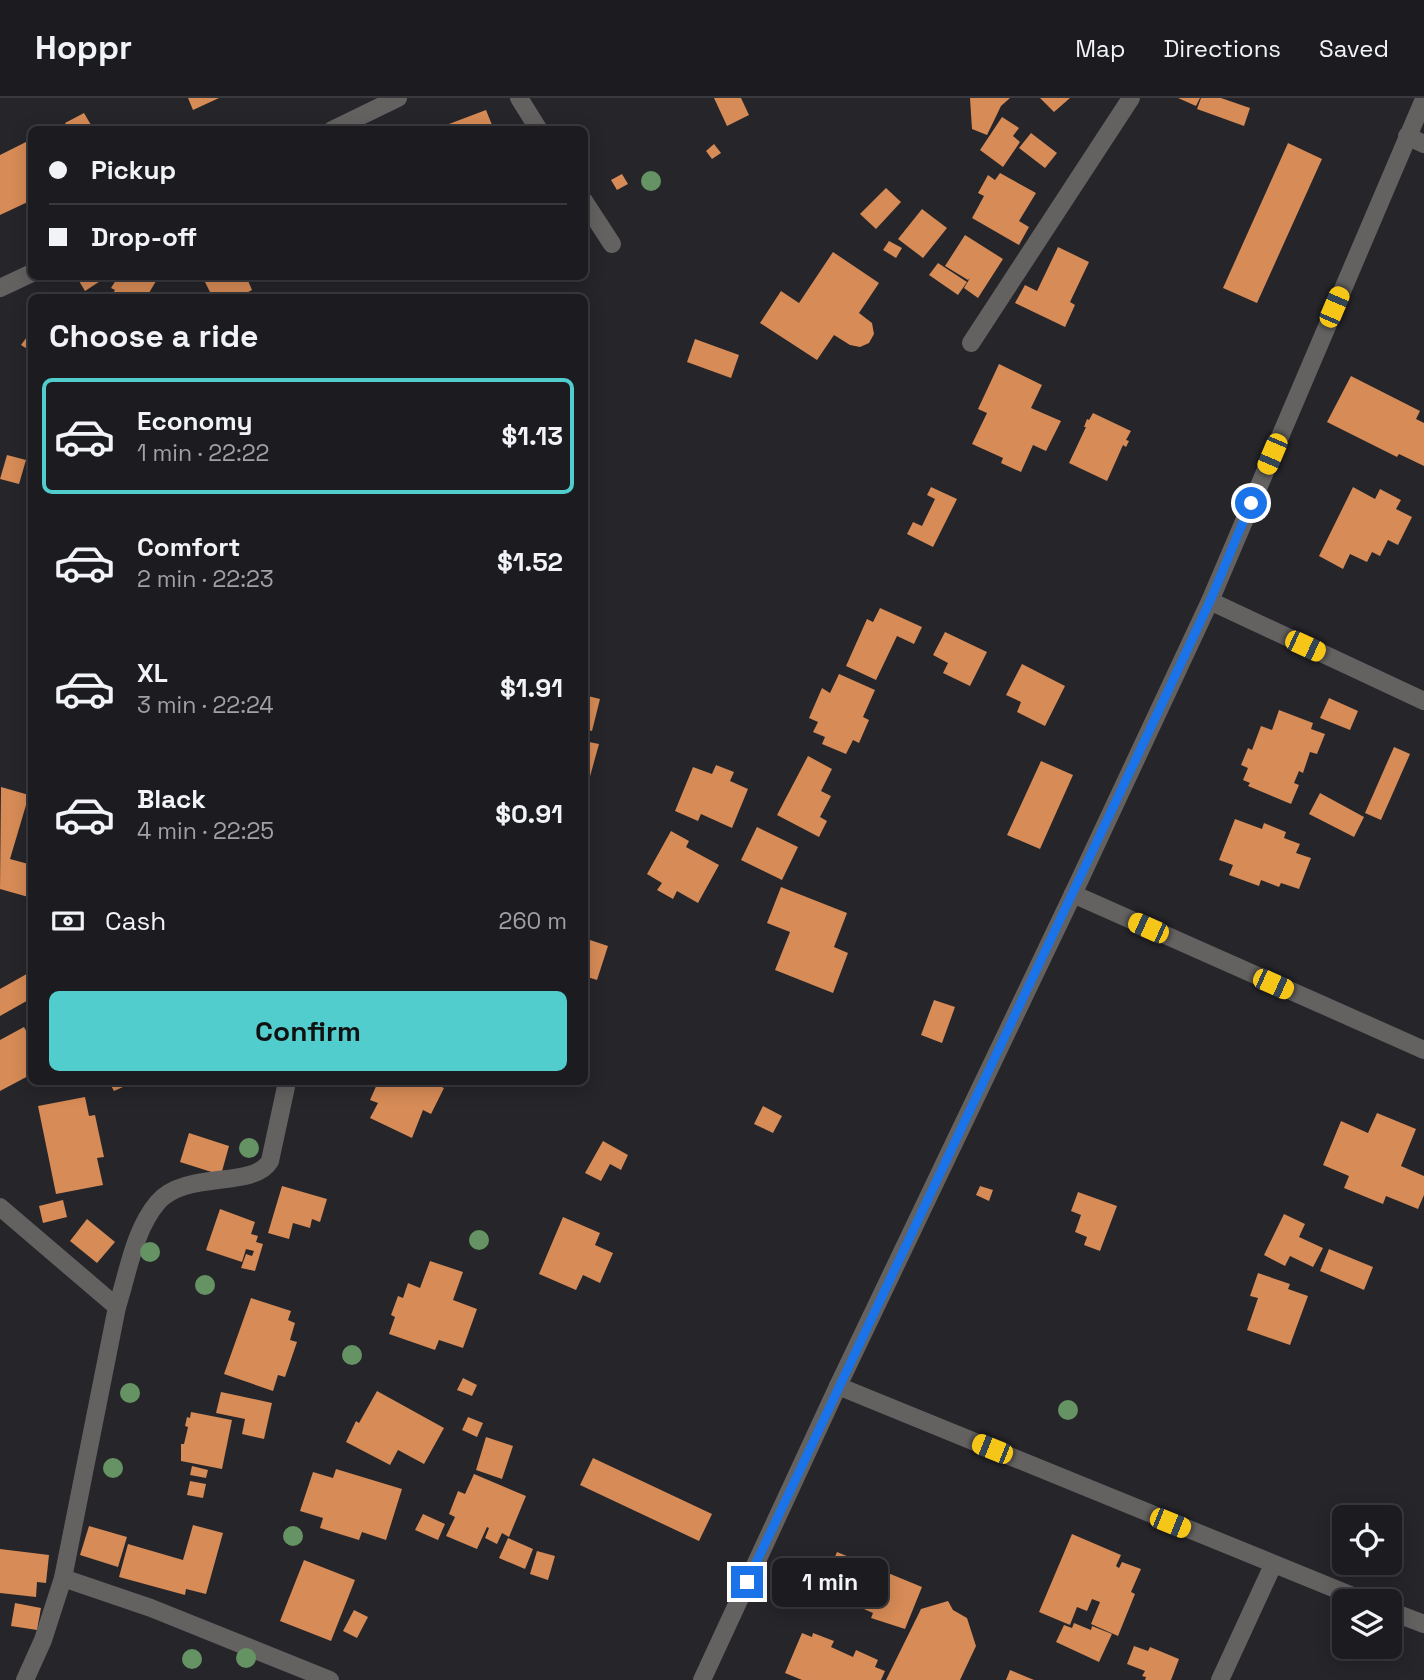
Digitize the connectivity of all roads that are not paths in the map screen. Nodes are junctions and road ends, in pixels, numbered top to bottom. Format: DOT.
graph roads {
  1 [pos="398,98"];
  2 [pos="519,98"];
  3 [pos="1131,98"];
  4 [pos="1424,99"];
  5 [pos="340,126"];
  6 [pos="536,126"];
  7 [pos="1407,136"];
  8 [pos="1424,144"];
  9 [pos="588,207"];
  10 [pos="612,243"];
  11 [pos="28,275"];
  12 [pos="0,288"];
  13 [pos="971,343"];
  14 [pos="1210,601"];
  15 [pos="1424,701"];
  16 [pos="1073,894"];
  17 [pos="1424,1050"];
  18 [pos="286,1085"];
  19 [pos="0,1207"];
  20 [pos="117,1307"];
  21 [pos="838,1386"];
  22 [pos="1273,1565"];
  23 [pos="63,1578"];
  24 [pos="1334,1589"];
  25 [pos="1402,1616"];
  26 [pos="1424,1625"];
  27 [pos="25,1680"];
  28 [pos="330,1680"];
  29 [pos="702,1680"];
  30 [pos="1220,1680"];
  1 -- 5 [label="street"];
  2 -- 6 [label="street"];
  3 -- 13 [label="street"];
  4 -- 7 [label="street"];
  7 -- 8 [label="street"];
  7 -- 14 [label="street"];
  9 -- 10 [label="street"];
  11 -- 12 [label="street"];
  14 -- 15 [label="street"];
  14 -- 16 [label="street"];
  16 -- 17 [label="street"];
  16 -- 21 [label="street"];
  18 -- 20 [label="street"];
  19 -- 20 [label="street"];
  20 -- 23 [label="street"];
  21 -- 22 [label="street"];
  21 -- 29 [label="street"];
  22 -- 24 [label="street"];
  22 -- 30 [label="street"];
  23 -- 27 [label="street"];
  23 -- 28 [label="street"];
  25 -- 26 [label="street"];
}
